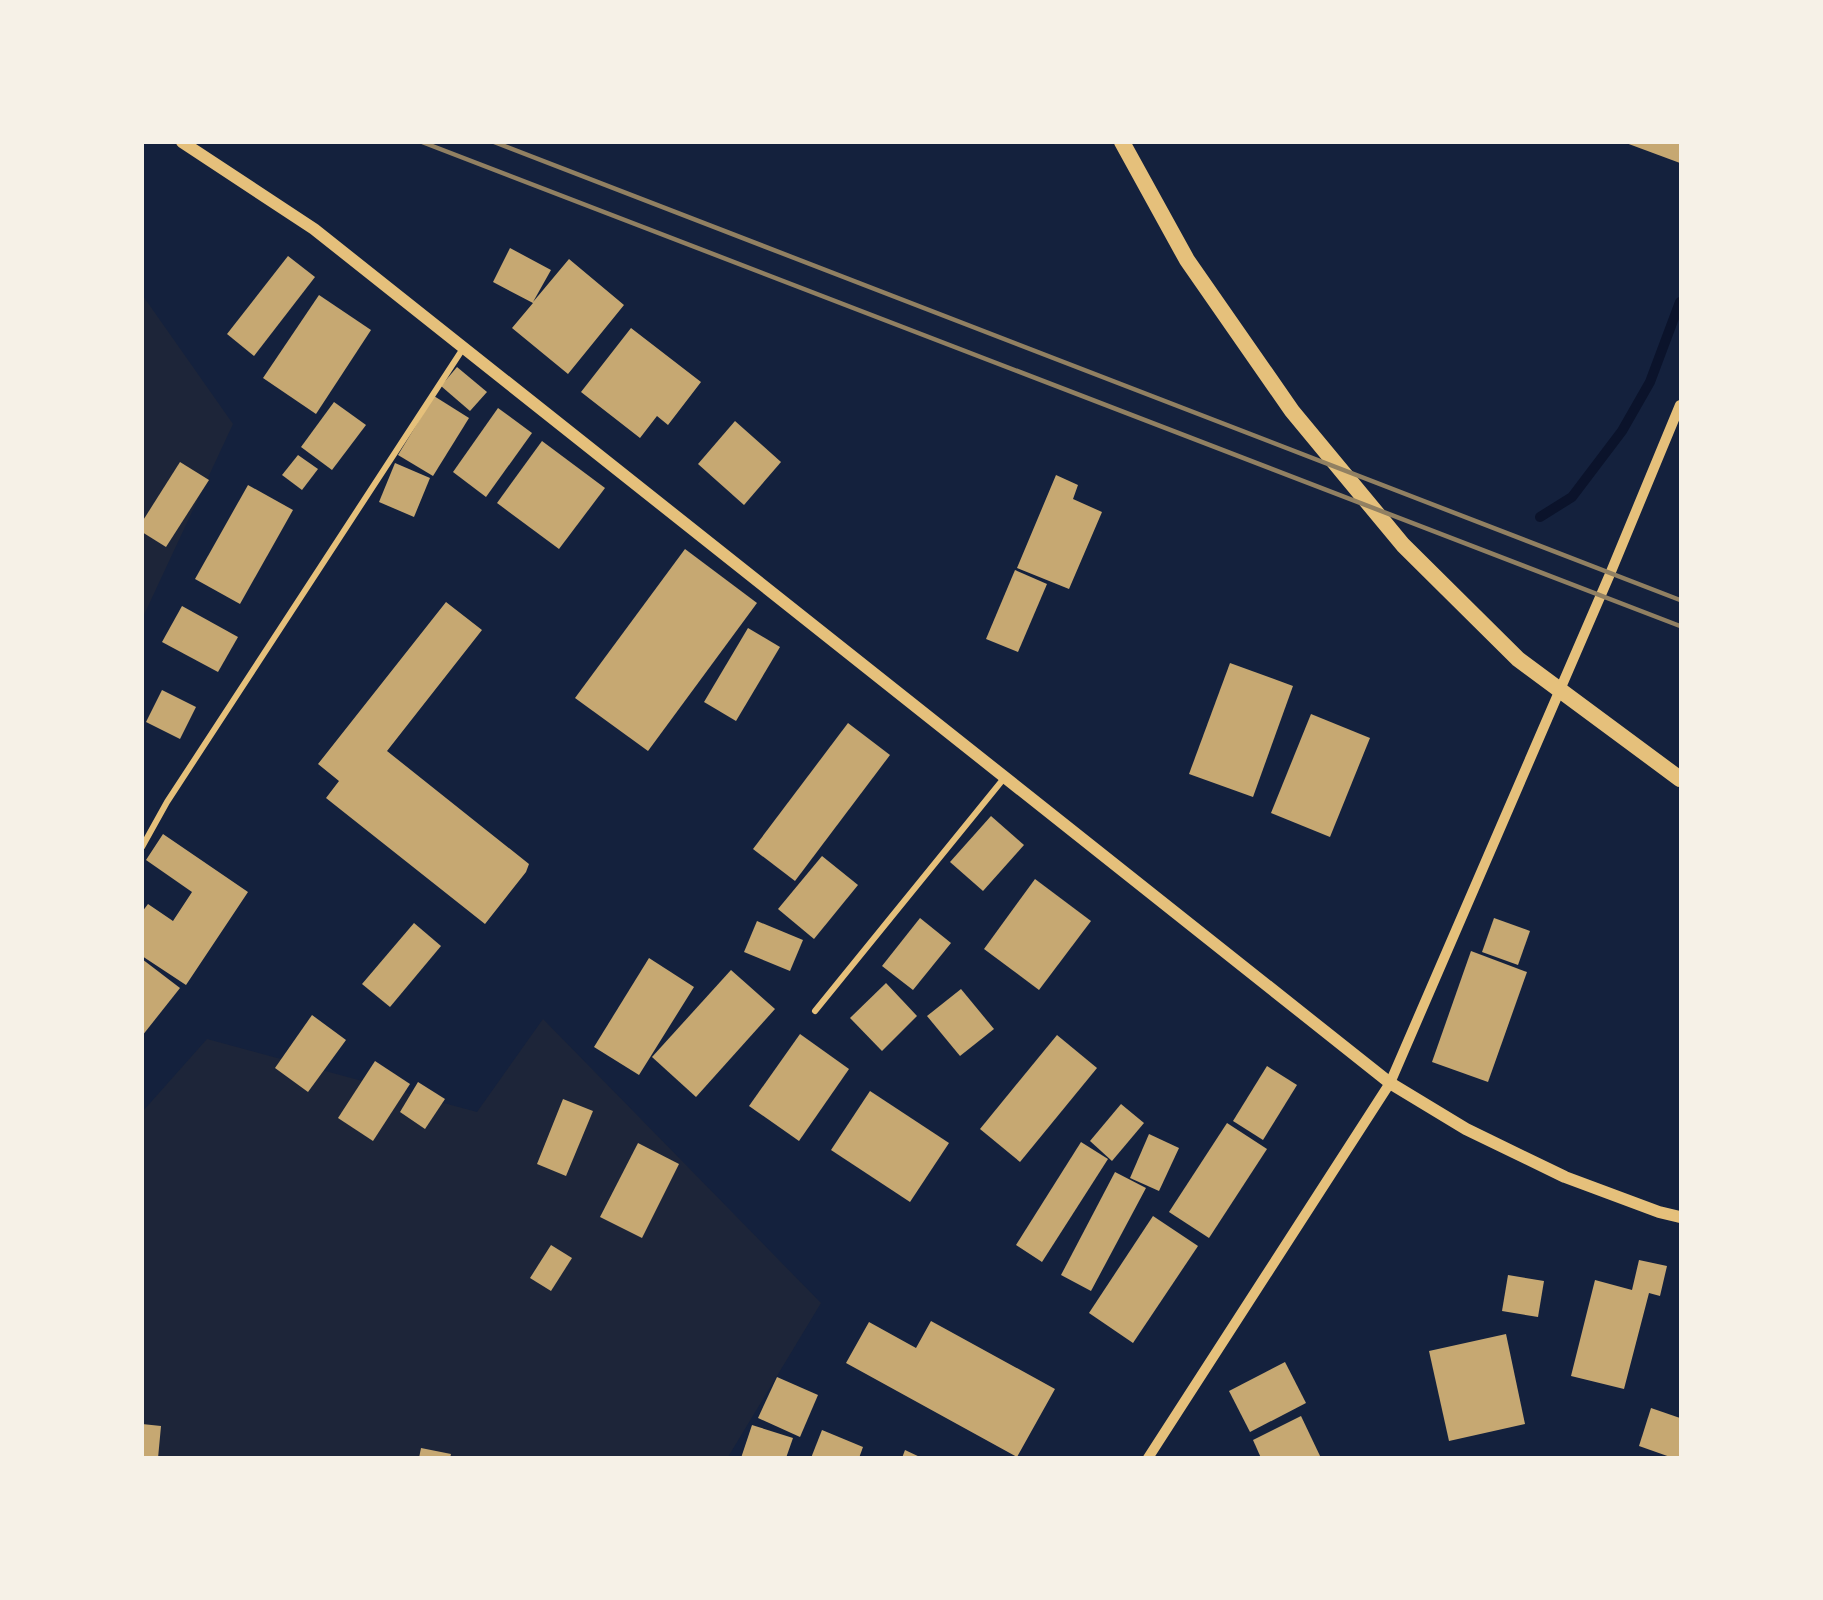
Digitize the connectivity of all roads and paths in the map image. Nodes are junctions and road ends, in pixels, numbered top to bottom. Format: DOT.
graph roads {
  1 [pos="182,142"];
  2 [pos="1122,142"];
  3 [pos="465,347"];
  4 [pos="1680,405"];
  5 [pos="1005,776"];
  6 [pos="1678,777"];
  7 [pos="142,846"];
  8 [pos="815,1011"];
  9 [pos="1390,1083"];
  10 [pos="1680,1217"];
  11 [pos="1148,1458"];
  1 -- 3 [label="main road"];
  2 -- 6 [label="highway"];
  3 -- 5 [label="main road"];
  3 -- 7 [label="street"];
  4 -- 9 [label="street"];
  5 -- 8 [label="street"];
  5 -- 9 [label="main road"];
  9 -- 10 [label="main road"];
  9 -- 11 [label="street"];
}
